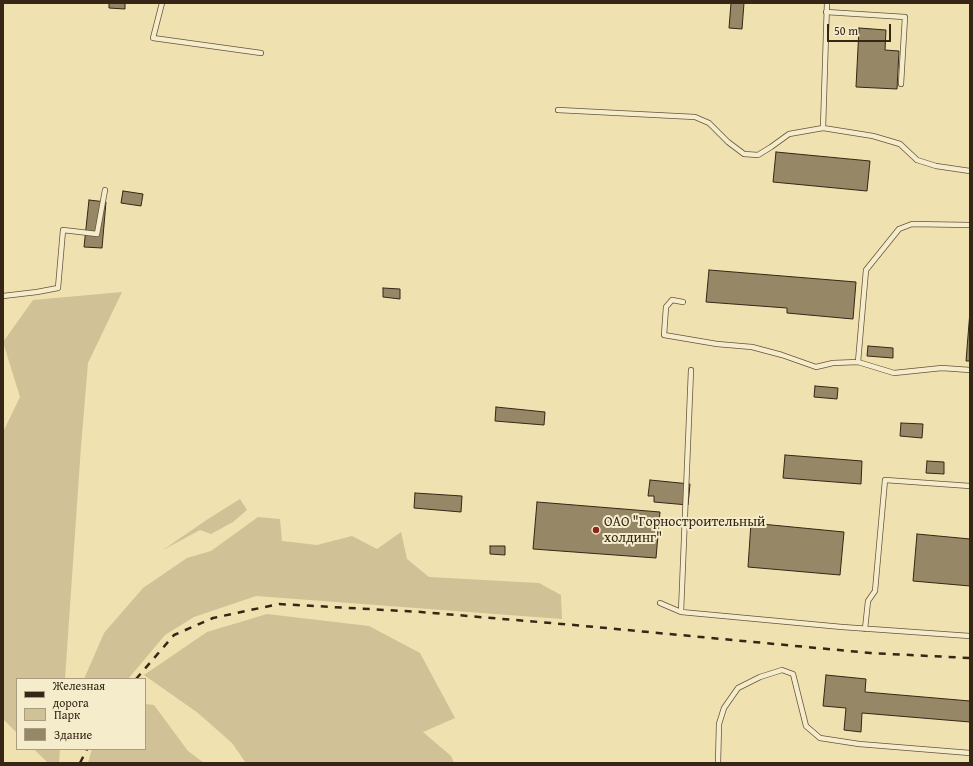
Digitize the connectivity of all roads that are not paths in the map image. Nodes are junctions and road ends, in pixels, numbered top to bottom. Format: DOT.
graph roads {
  1 [pos="162,3"];
  2 [pos="827,3"];
  3 [pos="826,12"];
  4 [pos="261,53"];
  5 [pos="901,84"];
  6 [pos="558,110"];
  7 [pos="823,128"];
  8 [pos="970,171"];
  9 [pos="105,190"];
  10 [pos="970,226"];
  11 [pos="3,296"];
  12 [pos="684,302"];
  13 [pos="858,362"];
  14 [pos="691,370"];
  15 [pos="970,370"];
  16 [pos="970,486"];
  17 [pos="660,603"];
  18 [pos="681,612"];
  19 [pos="865,629"];
  20 [pos="970,636"];
  21 [pos="970,753"];
  22 [pos="718,763"];
  1 -- 4 [label="lane"];
  2 -- 3 [label="lane"];
  3 -- 5 [label="lane"];
  3 -- 7 [label="lane"];
  6 -- 7 [label="lane"];
  7 -- 8 [label="lane"];
  9 -- 11 [label="lane"];
  10 -- 13 [label="lane"];
  12 -- 13 [label="lane"];
  13 -- 15 [label="lane"];
  14 -- 18 [label="lane"];
  16 -- 19 [label="lane"];
  17 -- 18 [label="lane"];
  18 -- 19 [label="lane"];
  19 -- 20 [label="lane"];
  21 -- 22 [label="lane"];
}
